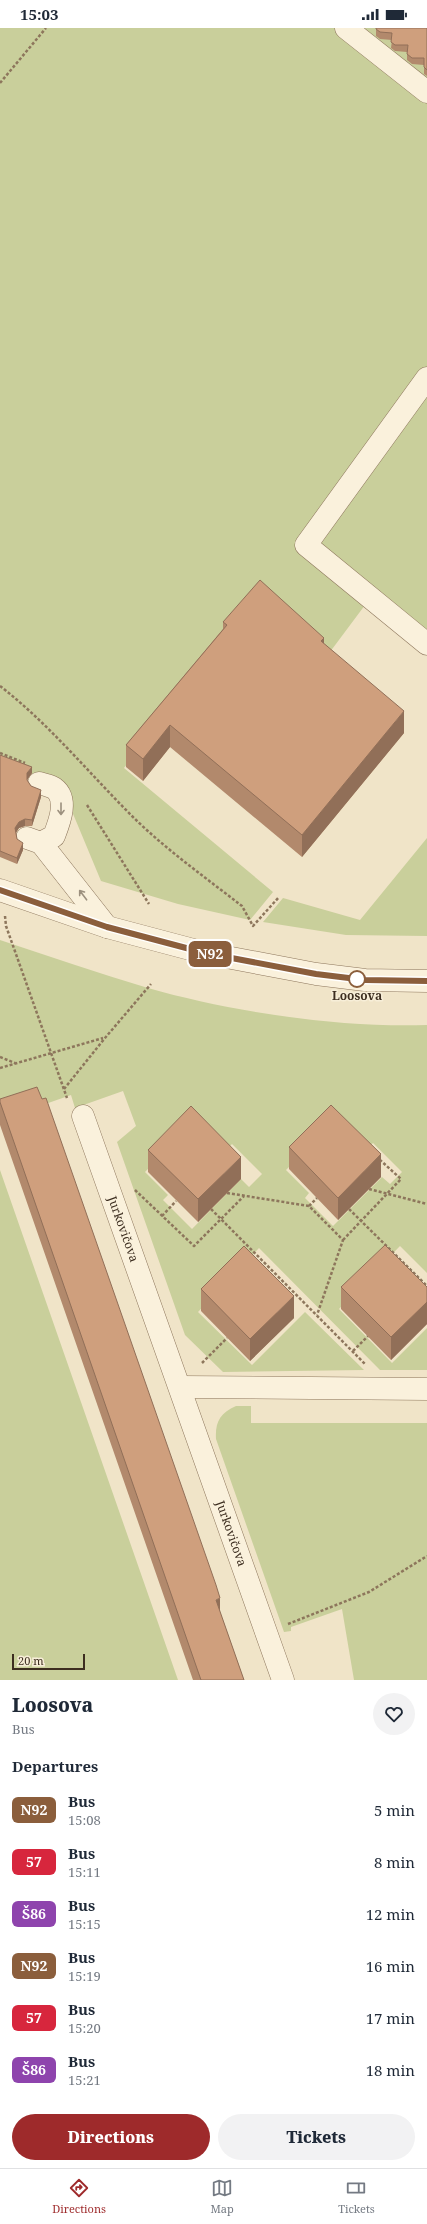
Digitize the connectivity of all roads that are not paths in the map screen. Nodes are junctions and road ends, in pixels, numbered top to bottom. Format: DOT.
graph roads {
  1 [pos="346,28"];
  2 [pos="427,92"];
  3 [pos="427,378"];
  4 [pos="427,644"];
  5 [pos="39,783"];
  6 [pos="2,890"];
  7 [pos="107,927"];
  8 [pos="427,981"];
  9 [pos="76,1109"];
  10 [pos="180,1387"];
  11 [pos="427,1389"];
  12 [pos="282,1680"];
  1 -- 2 [label="street"];
  3 -- 4 [label="street"];
  5 -- 7 [label="street"];
  6 -- 7 [label="street"];
  7 -- 8 [label="street"];
  9 -- 10 [label="street, Jurkovičova"];
  10 -- 11 [label="street"];
  10 -- 12 [label="street, Jurkovičova"];
}
